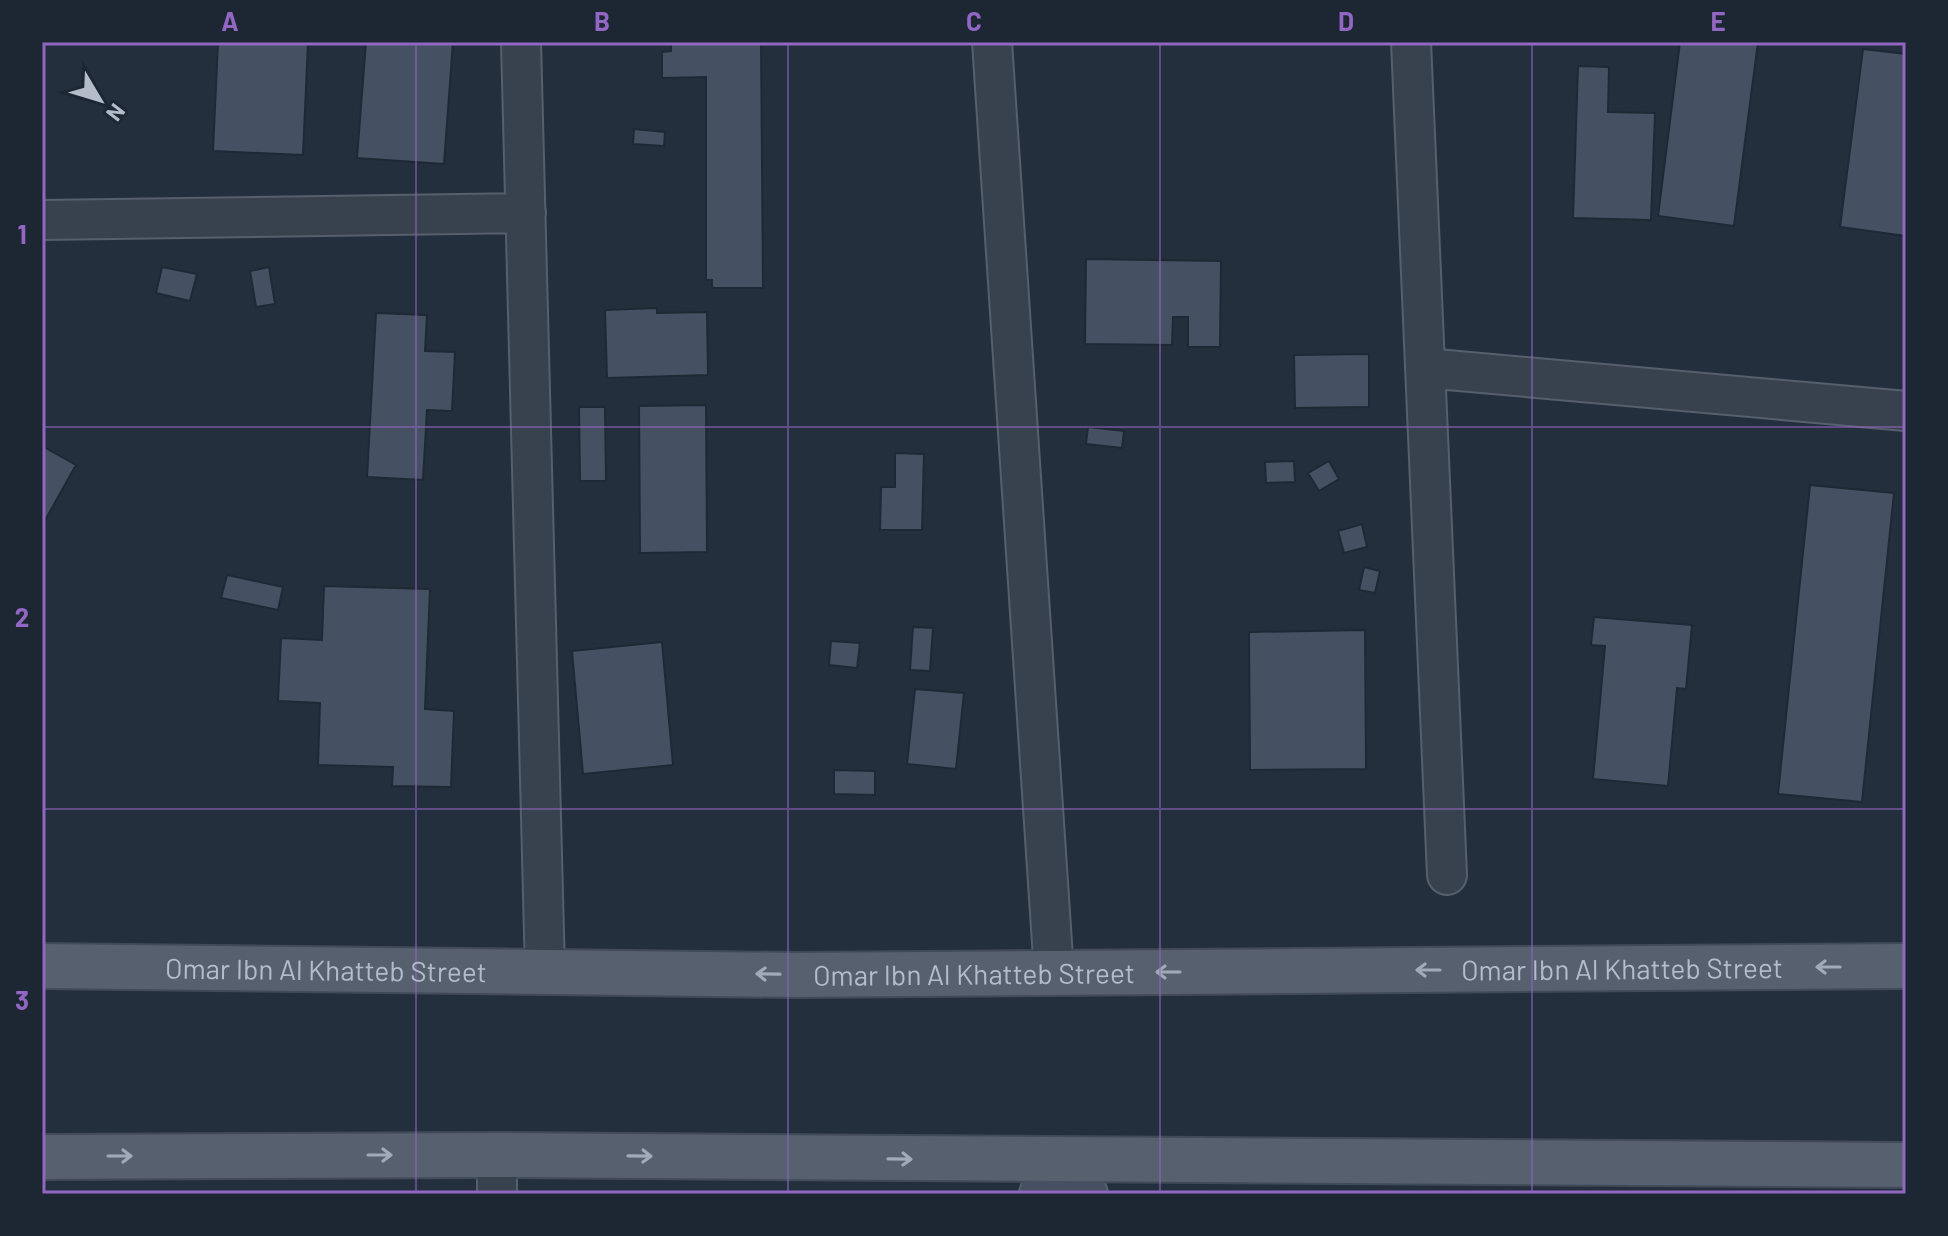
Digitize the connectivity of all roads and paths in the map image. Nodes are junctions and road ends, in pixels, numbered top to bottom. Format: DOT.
graph roads {
  1 [pos="521,42"];
  2 [pos="992,42"];
  3 [pos="1411,42"];
  4 [pos="526,213"];
  5 [pos="42,220"];
  6 [pos="1425,368"];
  7 [pos="1906,411"];
  8 [pos="1447,875"];
  9 [pos="42,966"];
  10 [pos="1906,966"];
  11 [pos="545,972"];
  12 [pos="1054,973"];
  13 [pos="42,1157"];
  14 [pos="1906,1165"];
  15 [pos="497,1174"];
  16 [pos="1049,1177"];
  17 [pos="1085,1194"];
  1 -- 4 [label="street"];
  2 -- 12 [label="street"];
  3 -- 6 [label="street"];
  4 -- 5 [label="street"];
  4 -- 11 [label="street"];
  6 -- 7 [label="street"];
  6 -- 8 [label="street"];
  9 -- 11 [label="main road, Omar Ibn Al Khatteb Street"];
  10 -- 12 [label="main road, Omar Ibn Al Khatteb Street, one-way"];
  12 -- 11 [label="main road, Omar Ibn Al Khatteb Street, one-way"];
  13 -- 15 [label="main road, one-way"];
  14 -- 16 [label="main road"];
  15 -- 16 [label="main road, one-way"];
  16 -- 17 [label="street"];
}
